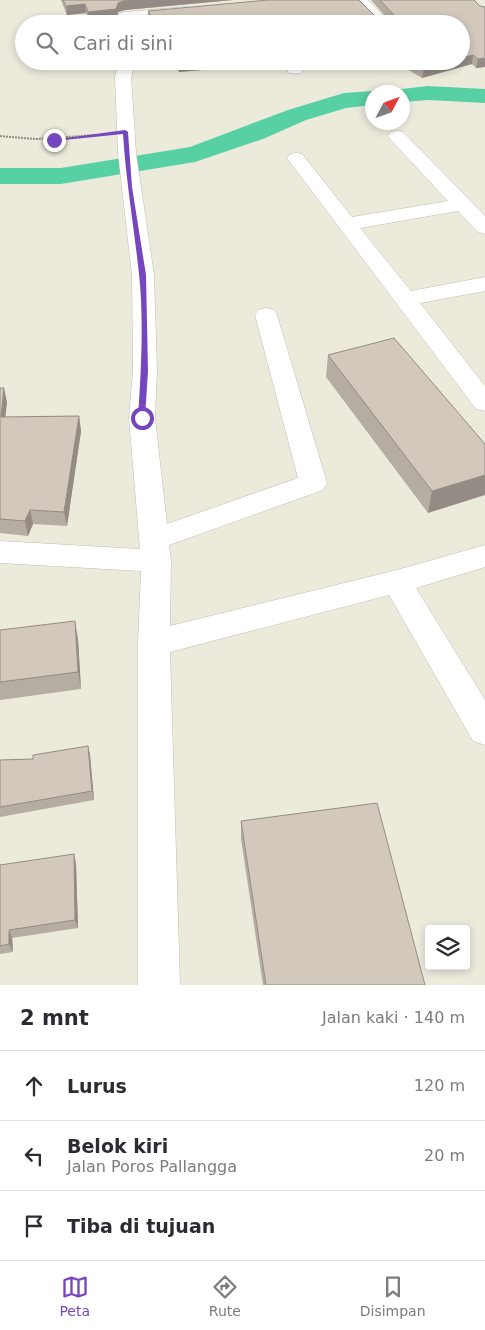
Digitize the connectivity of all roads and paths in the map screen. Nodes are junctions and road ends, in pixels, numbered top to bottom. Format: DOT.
graph roads {
  1 [pos="119,0"];
  2 [pos="360,0"];
  3 [pos="202,9"];
  4 [pos="124,15"];
  5 [pos="161,15"];
  6 [pos="375,15"];
  7 [pos="125,70"];
  8 [pos="125,132"];
  9 [pos="0,136"];
  10 [pos="397,136"];
  11 [pos="296,158"];
  12 [pos="462,204"];
  13 [pos="348,224"];
  14 [pos="485,228"];
  15 [pos="485,284"];
  16 [pos="406,299"];
  17 [pos="266,315"];
  18 [pos="481,390"];
  19 [pos="155,550"];
  20 [pos="0,552"];
  21 [pos="485,556"];
  22 [pos="397,582"];
  23 [pos="154,642"];
  24 [pos="485,730"];
  25 [pos="159,985"];
  1 -- 4 [label="street"];
  2 -- 6 [label="street"];
  3 -- 5 [label="street"];
  7 -- 8 [label="street"];
  8 -- 9 [label="path"];
  8 -- 19 [label="street"];
  10 -- 12 [label="street"];
  11 -- 13 [label="street"];
  12 -- 13 [label="street"];
  12 -- 14 [label="street"];
  13 -- 16 [label="street"];
  15 -- 16 [label="street"];
  16 -- 18 [label="street"];
  17 -- 19 [label="street"];
  19 -- 20 [label="street"];
  19 -- 23 [label="street"];
  21 -- 22 [label="street"];
  22 -- 23 [label="street"];
  22 -- 24 [label="street"];
  23 -- 25 [label="street"];
}
